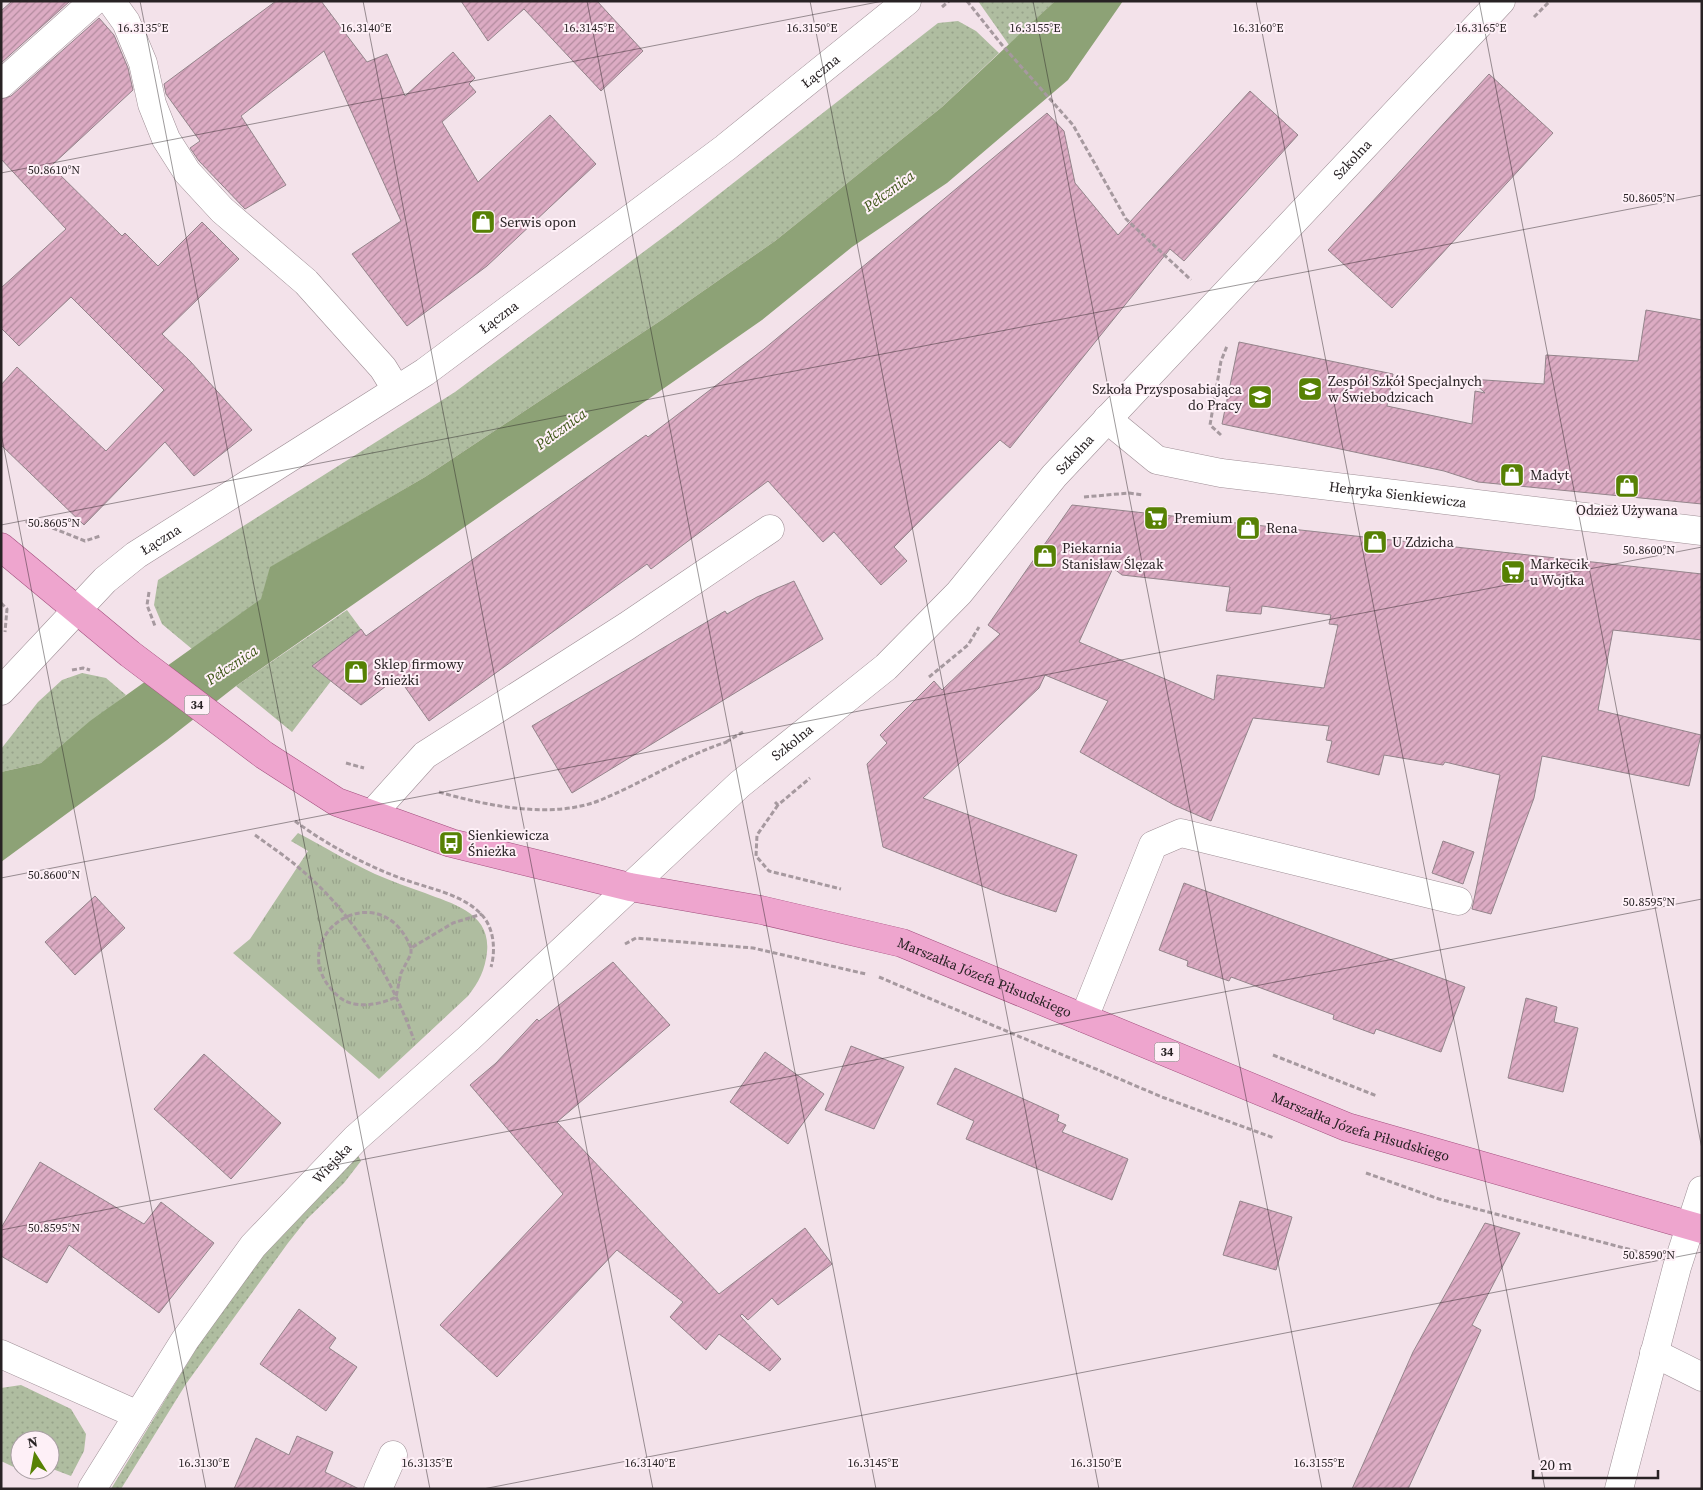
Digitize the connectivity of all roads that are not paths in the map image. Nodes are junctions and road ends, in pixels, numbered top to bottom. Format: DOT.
graph roads {
  1 [pos="94,1"];
  2 [pos="111,1"];
  3 [pos="907,1"];
  4 [pos="1501,1"];
  5 [pos="1,84"];
  6 [pos="396,389"];
  7 [pos="1107,419"];
  8 [pos="770,529"];
  9 [pos="1702,531"];
  10 [pos="1,547"];
  11 [pos="76,610"];
  12 [pos="1,691"];
  13 [pos="372,814"];
  14 [pos="630,887"];
  15 [pos="1458,901"];
  16 [pos="1084,1018"];
  17 [pos="1702,1190"];
  18 [pos="1695,1227"];
  19 [pos="1654,1353"];
  20 [pos="1,1354"];
  21 [pos="1702,1377"];
  22 [pos="138,1415"];
  23 [pos="393,1455"];
  24 [pos="92,1489"];
  25 [pos="378,1489"];
  26 [pos="1618,1489"];
  1 -- 5 [label="street"];
  2 -- 6 [label="street"];
  3 -- 6 [label="street, Łączna"];
  4 -- 7 [label="street, Szkolna"];
  6 -- 11 [label="street, Łączna"];
  7 -- 9 [label="street, Henryka Sienkiewicza"];
  7 -- 14 [label="street, Szkolna"];
  8 -- 13 [label="street"];
  10 -- 11 [label="main road, 34"];
  11 -- 12 [label="street, Łączna"];
  11 -- 13 [label="main road, Marszałka Józefa Piłsudskiego / 34"];
  13 -- 14 [label="main road, Marszałka Józefa Piłsudskiego / 34"];
  14 -- 16 [label="main road, Marszałka Józefa Piłsudskiego / 34"];
  14 -- 22 [label="street, Wiejska"];
  15 -- 16 [label="street"];
  16 -- 18 [label="main road, Marszałka Józefa Piłsudskiego / 34"];
  17 -- 18 [label="street"];
  18 -- 19 [label="street"];
  19 -- 21 [label="street"];
  19 -- 26 [label="street"];
  20 -- 22 [label="street"];
  22 -- 24 [label="street, Wiejska"];
  23 -- 25 [label="street"];
}
